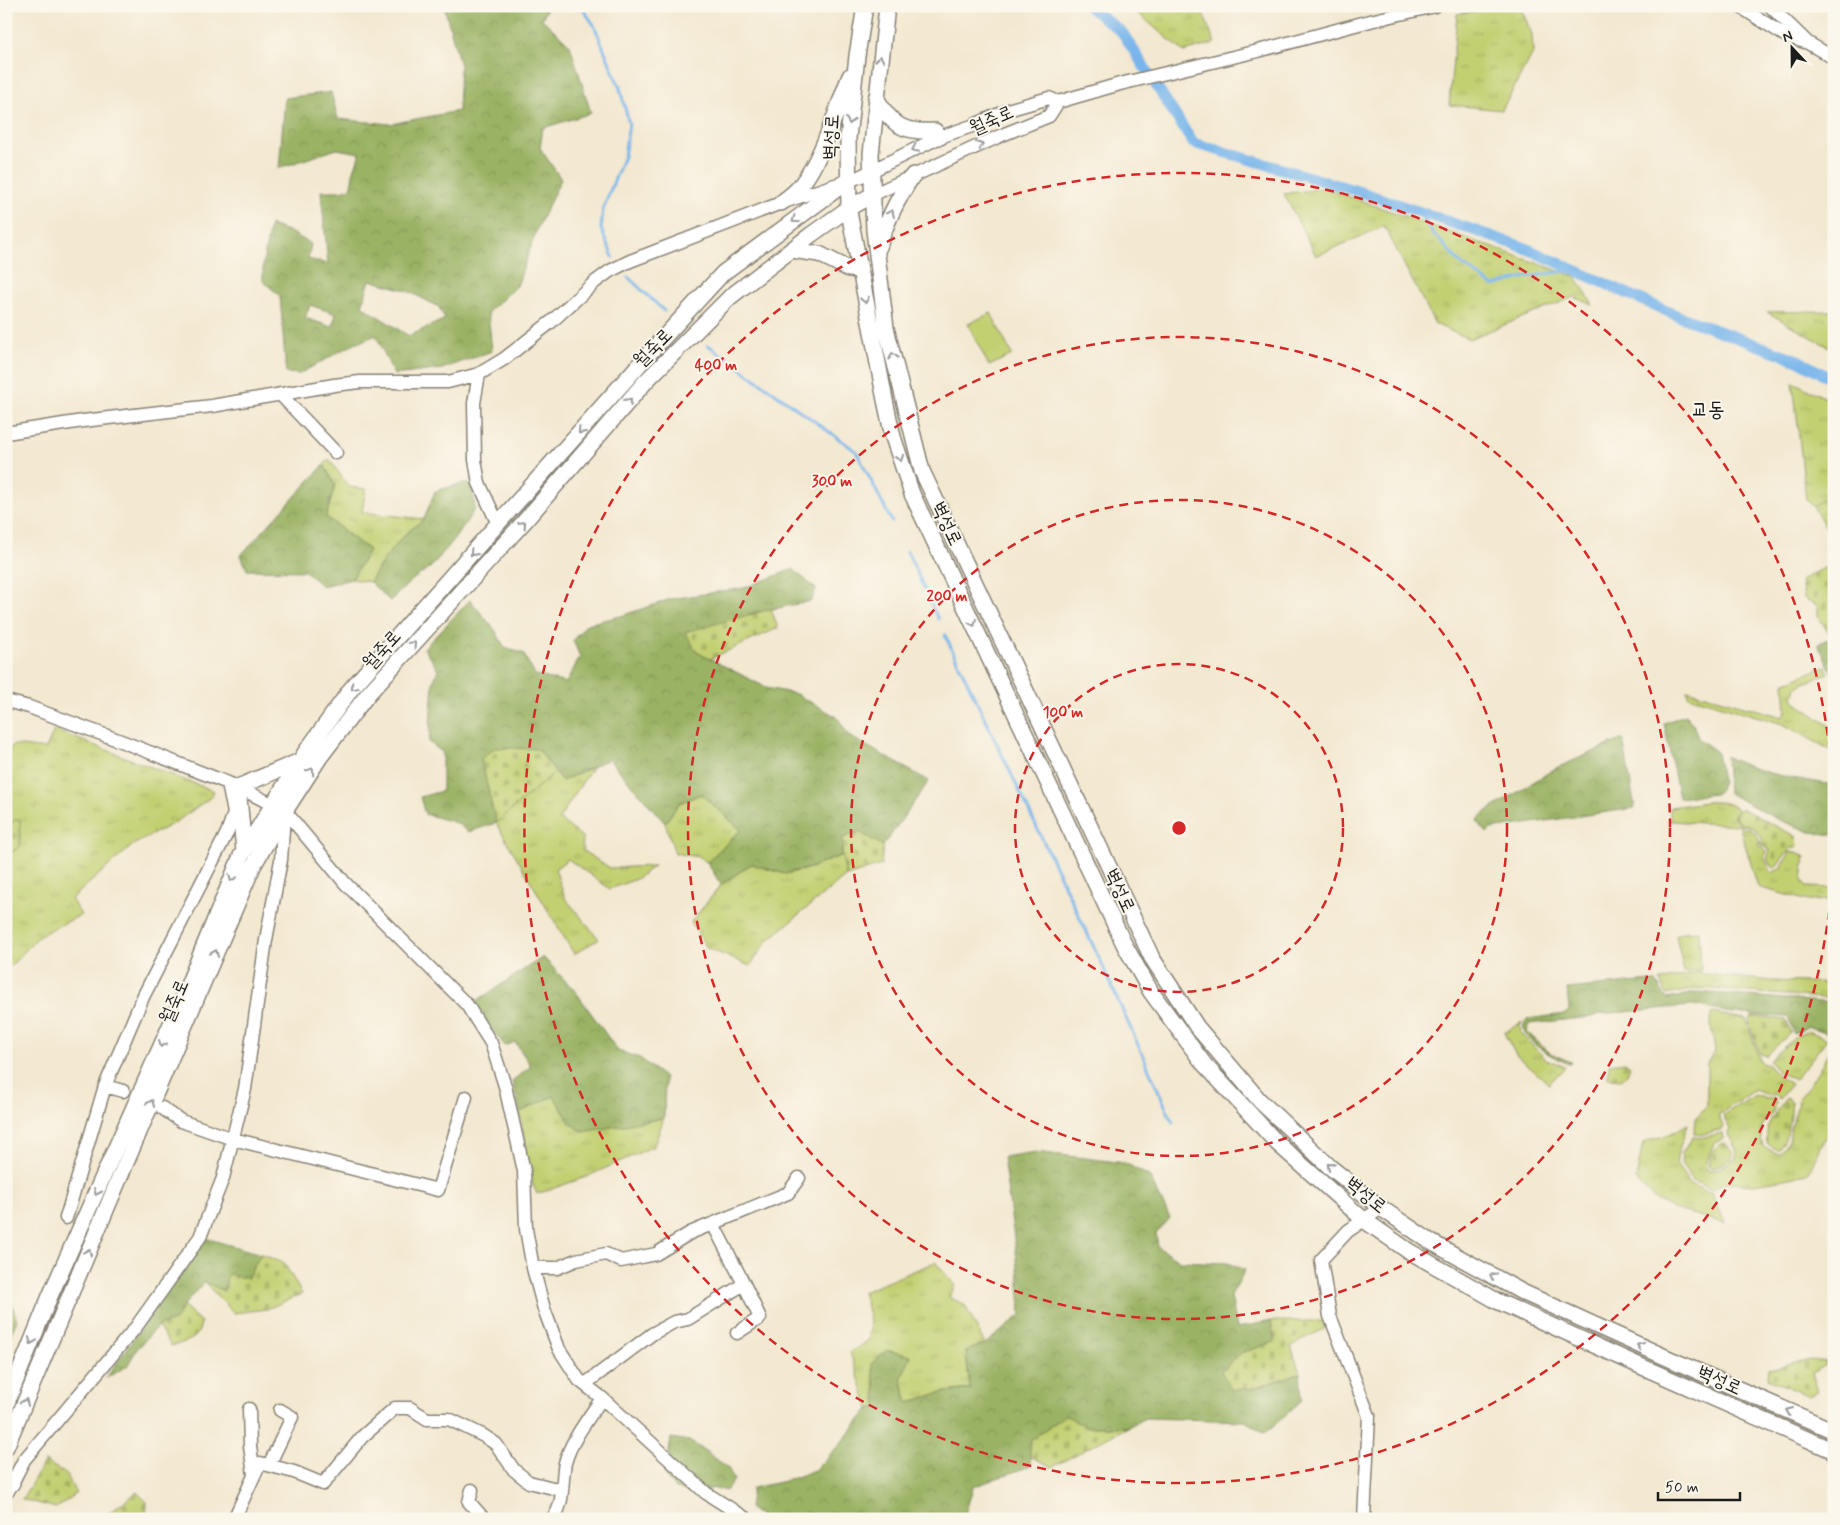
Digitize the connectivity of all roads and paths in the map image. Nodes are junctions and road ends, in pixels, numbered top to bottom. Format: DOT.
graph roads {
  1 [pos="865,6"];
  2 [pos="887,6"];
  3 [pos="1435,6"];
  4 [pos="1739,6"];
  5 [pos="1770,6"];
  6 [pos="1808,43"];
  7 [pos="857,56"];
  8 [pos="1834,58"];
  9 [pos="876,98"];
  10 [pos="1058,102"];
  11 [pos="940,137"];
  12 [pos="870,170"];
  13 [pos="913,176"];
  14 [pos="849,180"];
  15 [pos="872,195"];
  16 [pos="781,203"];
  17 [pos="849,208"];
  18 [pos="792,250"];
  19 [pos="877,254"];
  20 [pos="859,270"];
  21 [pos="479,374"];
  22 [pos="280,394"];
  23 [pos="6,433"];
  24 [pos="336,453"];
  25 [pos="498,524"];
  26 [pos="6,700"];
  27 [pos="300,761"];
  28 [pos="233,786"];
  29 [pos="279,808"];
  30 [pos="244,851"];
  31 [pos="105,1086"];
  32 [pos="123,1091"];
  33 [pos="466,1097"];
  34 [pos="162,1108"];
  35 [pos="233,1139"];
  36 [pos="799,1178"];
  37 [pos="1381,1208"];
  38 [pos="66,1218"];
  39 [pos="1364,1220"];
  40 [pos="713,1224"];
  41 [pos="533,1268"];
  42 [pos="744,1284"];
  43 [pos="738,1333"];
  44 [pos="584,1384"];
  45 [pos="602,1398"];
  46 [pos="6,1404"];
  47 [pos="249,1409"];
  48 [pos="280,1410"];
  49 [pos="1834,1430"];
  50 [pos="6,1447"];
  51 [pos="1834,1451"];
  52 [pos="269,1465"];
  53 [pos="254,1477"];
  54 [pos="8,1489"];
  55 [pos="472,1490"];
  56 [pos="561,1490"];
  57 [pos="234,1519"];
  58 [pos="484,1519"];
  59 [pos="552,1519"];
  60 [pos="747,1519"];
  61 [pos="1364,1519"];
  1 -- 7 [label="main road, 벽성로"];
  9 -- 2 [label="main road, 벽성로, one-way"];
  3 -- 10 [label="street, 월죽로"];
  4 -- 6 [label="street"];
  5 -- 6 [label="street"];
  6 -- 8 [label="street"];
  7 -- 14 [label="main road, 벽성로, one-way"];
  7 -- 16 [label="main road"];
  9 -- 11 [label="main road"];
  9 -- 12 [label="main road, 벽성로"];
  10 -- 11 [label="street, 월죽로"];
  13 -- 10 [label="street, 월죽로, one-way"];
  11 -- 12 [label="street, 월죽로, one-way"];
  12 -- 14 [label="street, 월죽로"];
  12 -- 15 [label="main road, 벽성로"];
  13 -- 15 [label="street, 월죽로"];
  19 -- 13 [label="main road, one-way"];
  14 -- 16 [label="street"];
  14 -- 17 [label="main road, 벽성로"];
  14 -- 25 [label="main road, 월죽로, one-way"];
  15 -- 17 [label="main road, 월죽로"];
  15 -- 19 [label="main road, 벽성로"];
  16 -- 21 [label="street"];
  17 -- 18 [label="main road, 월죽로"];
  17 -- 20 [label="main road, 벽성로"];
  18 -- 20 [label="main road"];
  29 -- 18 [label="main road, 월죽로, one-way"];
  37 -- 19 [label="main road, 벽성로, one-way"];
  20 -- 39 [label="main road, 벽성로, one-way"];
  21 -- 22 [label="street"];
  21 -- 25 [label="street"];
  22 -- 23 [label="street"];
  22 -- 24 [label="street"];
  25 -- 27 [label="main road, 월죽로, one-way"];
  26 -- 28 [label="street"];
  27 -- 28 [label="main road"];
  27 -- 29 [label="main road, 월죽로"];
  28 -- 29 [label="street"];
  28 -- 30 [label="main road"];
  28 -- 31 [label="street"];
  29 -- 30 [label="main road, 월죽로"];
  29 -- 35 [label="street"];
  29 -- 41 [label="street"];
  50 -- 29 [label="main road, 월죽로, one-way"];
  30 -- 46 [label="main road, 월죽로, one-way"];
  31 -- 32 [label="street"];
  31 -- 38 [label="street"];
  33 -- 35 [label="street"];
  34 -- 35 [label="street"];
  35 -- 54 [label="street"];
  36 -- 40 [label="street"];
  37 -- 39 [label="street"];
  49 -- 37 [label="main road, 벽성로, one-way"];
  39 -- 51 [label="main road, 벽성로"];
  39 -- 61 [label="street"];
  40 -- 41 [label="street"];
  40 -- 42 [label="street"];
  41 -- 44 [label="street"];
  42 -- 43 [label="street"];
  42 -- 44 [label="street"];
  44 -- 45 [label="street"];
  45 -- 56 [label="street"];
  45 -- 60 [label="street"];
  47 -- 53 [label="street"];
  48 -- 52 [label="street"];
  52 -- 53 [label="street"];
  52 -- 56 [label="street"];
  53 -- 57 [label="street"];
  55 -- 58 [label="street"];
  56 -- 59 [label="street"];
}
